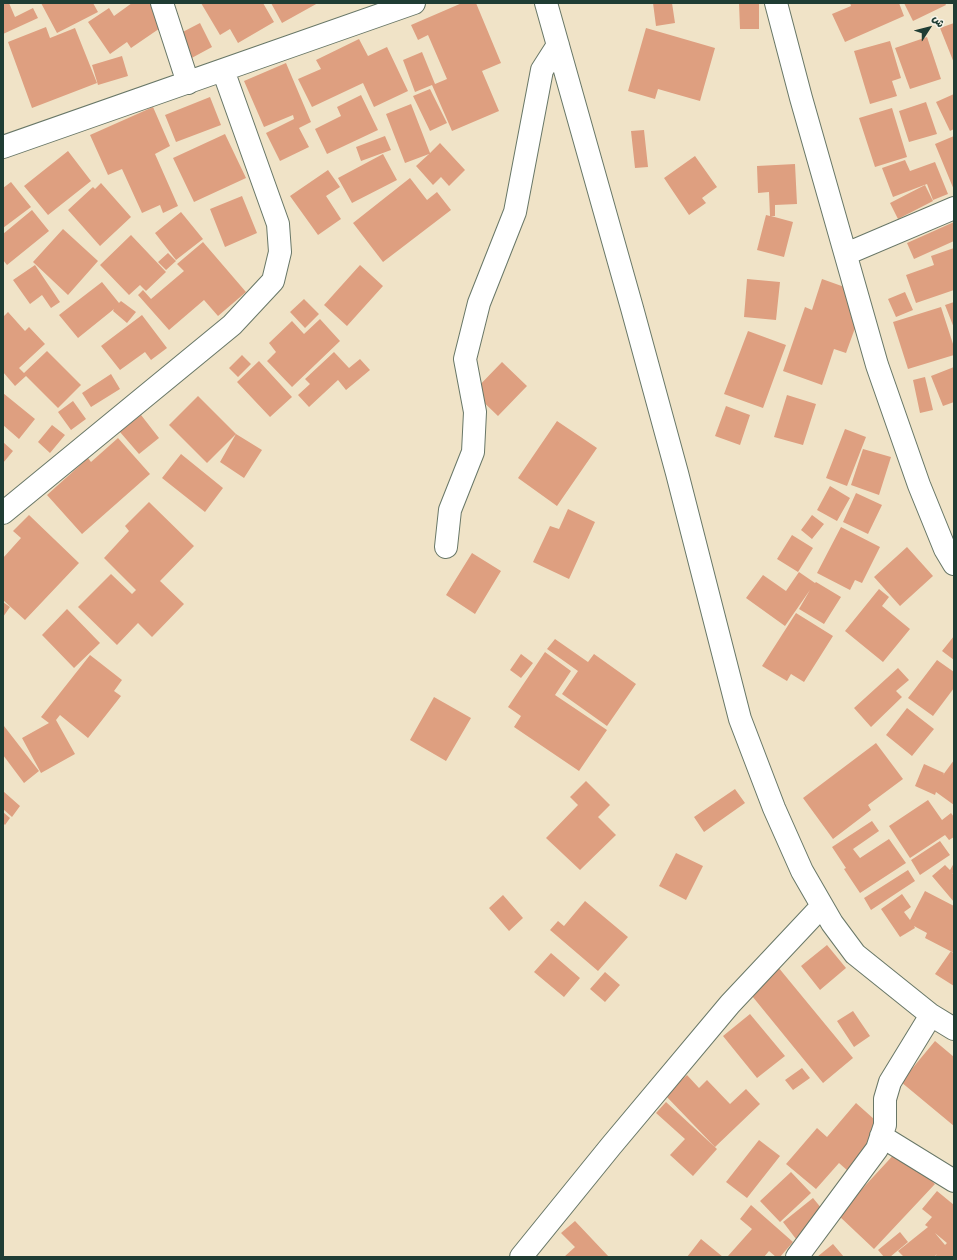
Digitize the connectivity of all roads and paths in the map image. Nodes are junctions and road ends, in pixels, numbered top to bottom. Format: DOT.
graph roads {
  1 [pos="162,3"];
  2 [pos="414,3"];
  3 [pos="546,3"];
  4 [pos="776,3"];
  5 [pos="558,45"];
  6 [pos="223,70"];
  7 [pos="188,83"];
  8 [pos="5,147"];
  9 [pos="954,208"];
  10 [pos="846,254"];
  11 [pos="3,513"];
  12 [pos="446,547"];
  13 [pos="954,564"];
  14 [pos="822,906"];
  15 [pos="931,1015"];
  16 [pos="954,1030"];
  17 [pos="881,1136"];
  18 [pos="954,1181"];
  19 [pos="521,1257"];
  20 [pos="797,1257"];
  1 -- 7 [label="street"];
  2 -- 6 [label="street"];
  3 -- 5 [label="street"];
  4 -- 10 [label="street"];
  5 -- 12 [label="street"];
  5 -- 14 [label="street"];
  6 -- 7 [label="street"];
  6 -- 11 [label="street"];
  7 -- 8 [label="street"];
  9 -- 10 [label="street"];
  10 -- 13 [label="street"];
  14 -- 15 [label="street"];
  14 -- 19 [label="street"];
  15 -- 16 [label="street"];
  15 -- 17 [label="street"];
  17 -- 18 [label="street"];
  17 -- 20 [label="street"];
}
